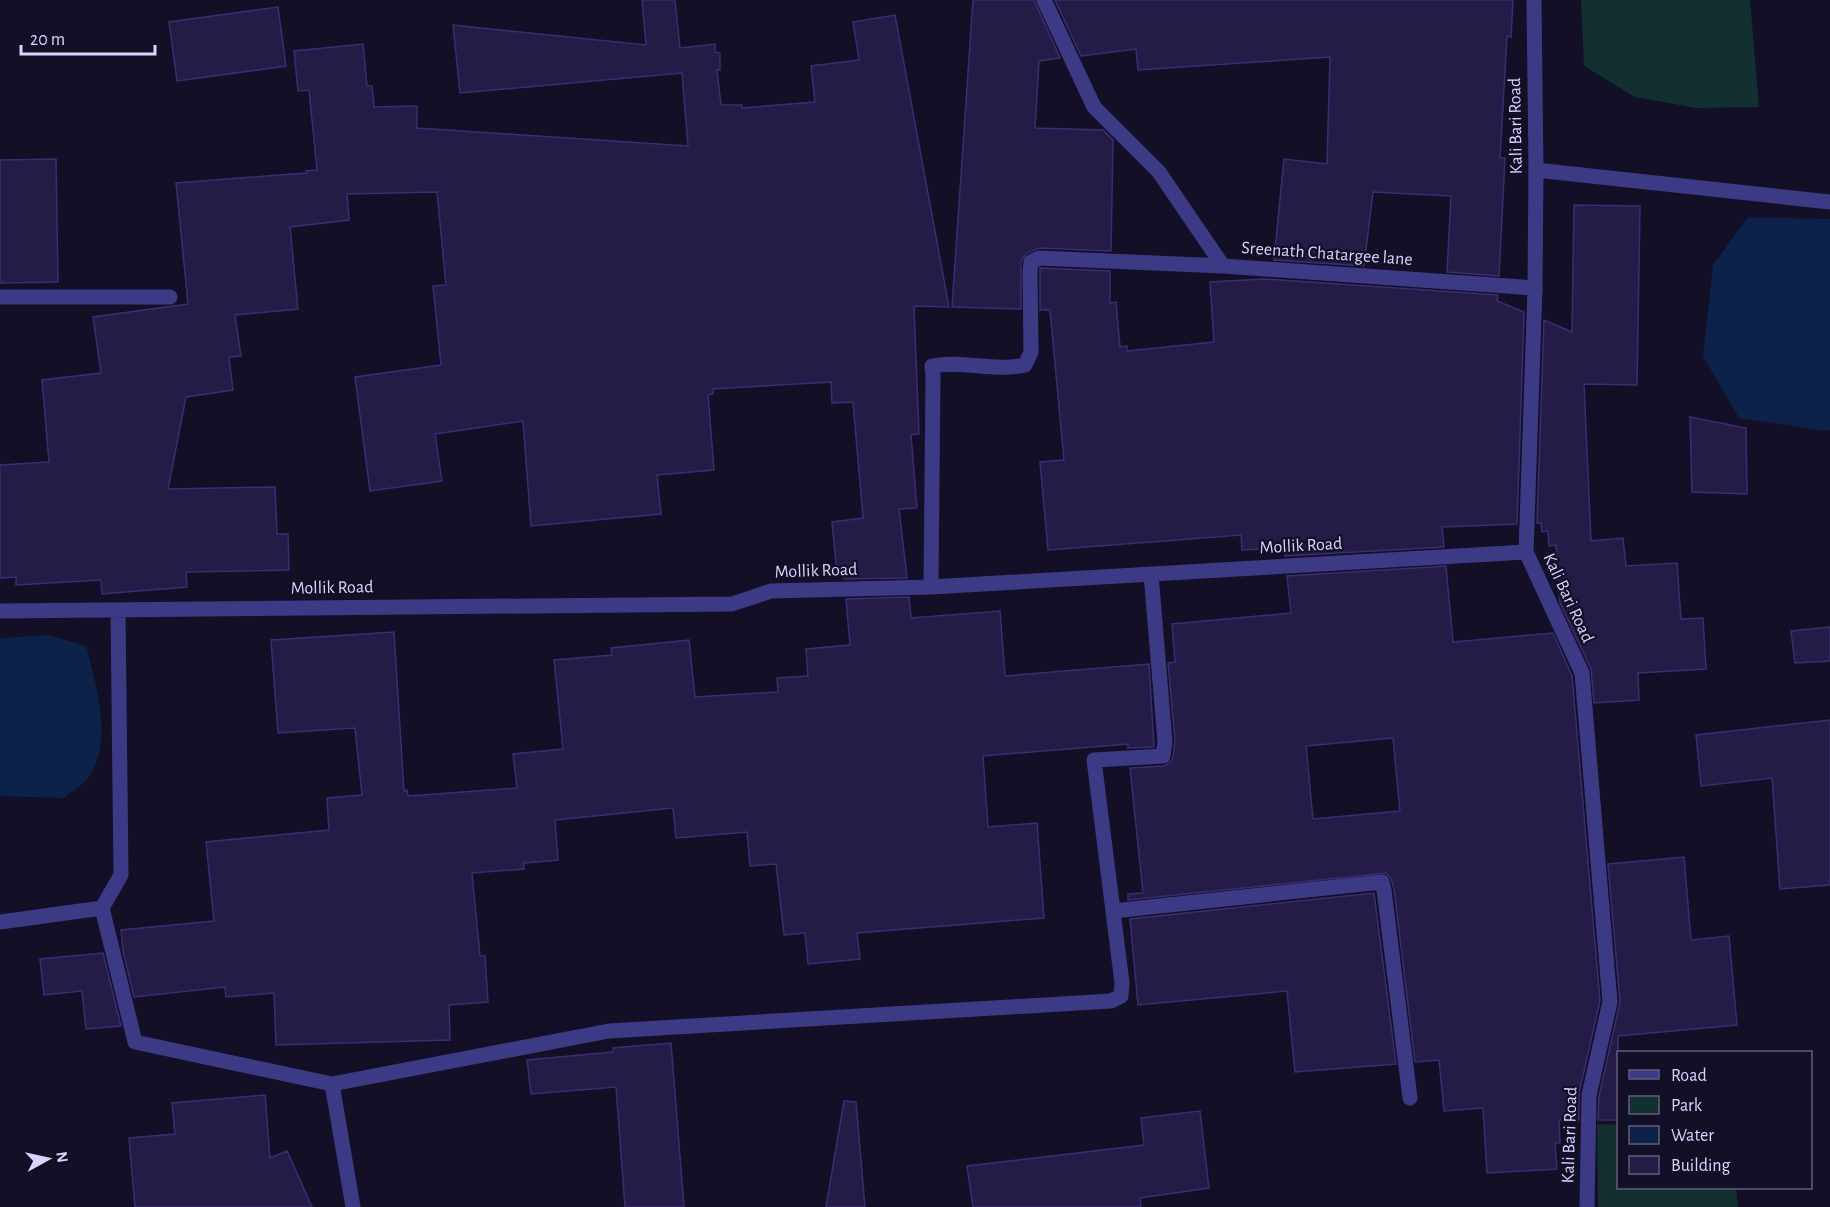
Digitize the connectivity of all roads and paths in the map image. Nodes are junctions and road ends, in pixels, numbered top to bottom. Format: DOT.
graph roads {
  1 [pos="1044,0"];
  2 [pos="1534,0"];
  3 [pos="1536,170"];
  4 [pos="1830,202"];
  5 [pos="1223,266"];
  6 [pos="1535,288"];
  7 [pos="0,297"];
  8 [pos="170,297"];
  9 [pos="1526,552"];
  10 [pos="1151,574"];
  11 [pos="932,587"];
  12 [pos="118,610"];
  13 [pos="0,611"];
  14 [pos="102,908"];
  15 [pos="1113,911"];
  16 [pos="0,922"];
  17 [pos="332,1084"];
  18 [pos="1410,1098"];
  19 [pos="353,1207"];
  20 [pos="1587,1207"];
  1 -- 5 [label="street, Sreenath Chatargee lane"];
  2 -- 3 [label="street, Kali Bari Road"];
  3 -- 4 [label="street"];
  3 -- 6 [label="street, Kali Bari Road"];
  5 -- 6 [label="street, Sreenath Chatargee lane"];
  5 -- 11 [label="street"];
  6 -- 9 [label="street, Kali Bari Road"];
  7 -- 8 [label="street"];
  9 -- 10 [label="street, Mollik Road"];
  9 -- 20 [label="street, Kali Bari Road"];
  10 -- 11 [label="street, Mollik Road"];
  10 -- 15 [label="street"];
  11 -- 12 [label="street, Mollik Road"];
  12 -- 13 [label="street, Mollik Road"];
  12 -- 14 [label="street"];
  14 -- 16 [label="street"];
  14 -- 17 [label="street"];
  15 -- 17 [label="street"];
  15 -- 18 [label="street"];
  17 -- 19 [label="street"];
}
